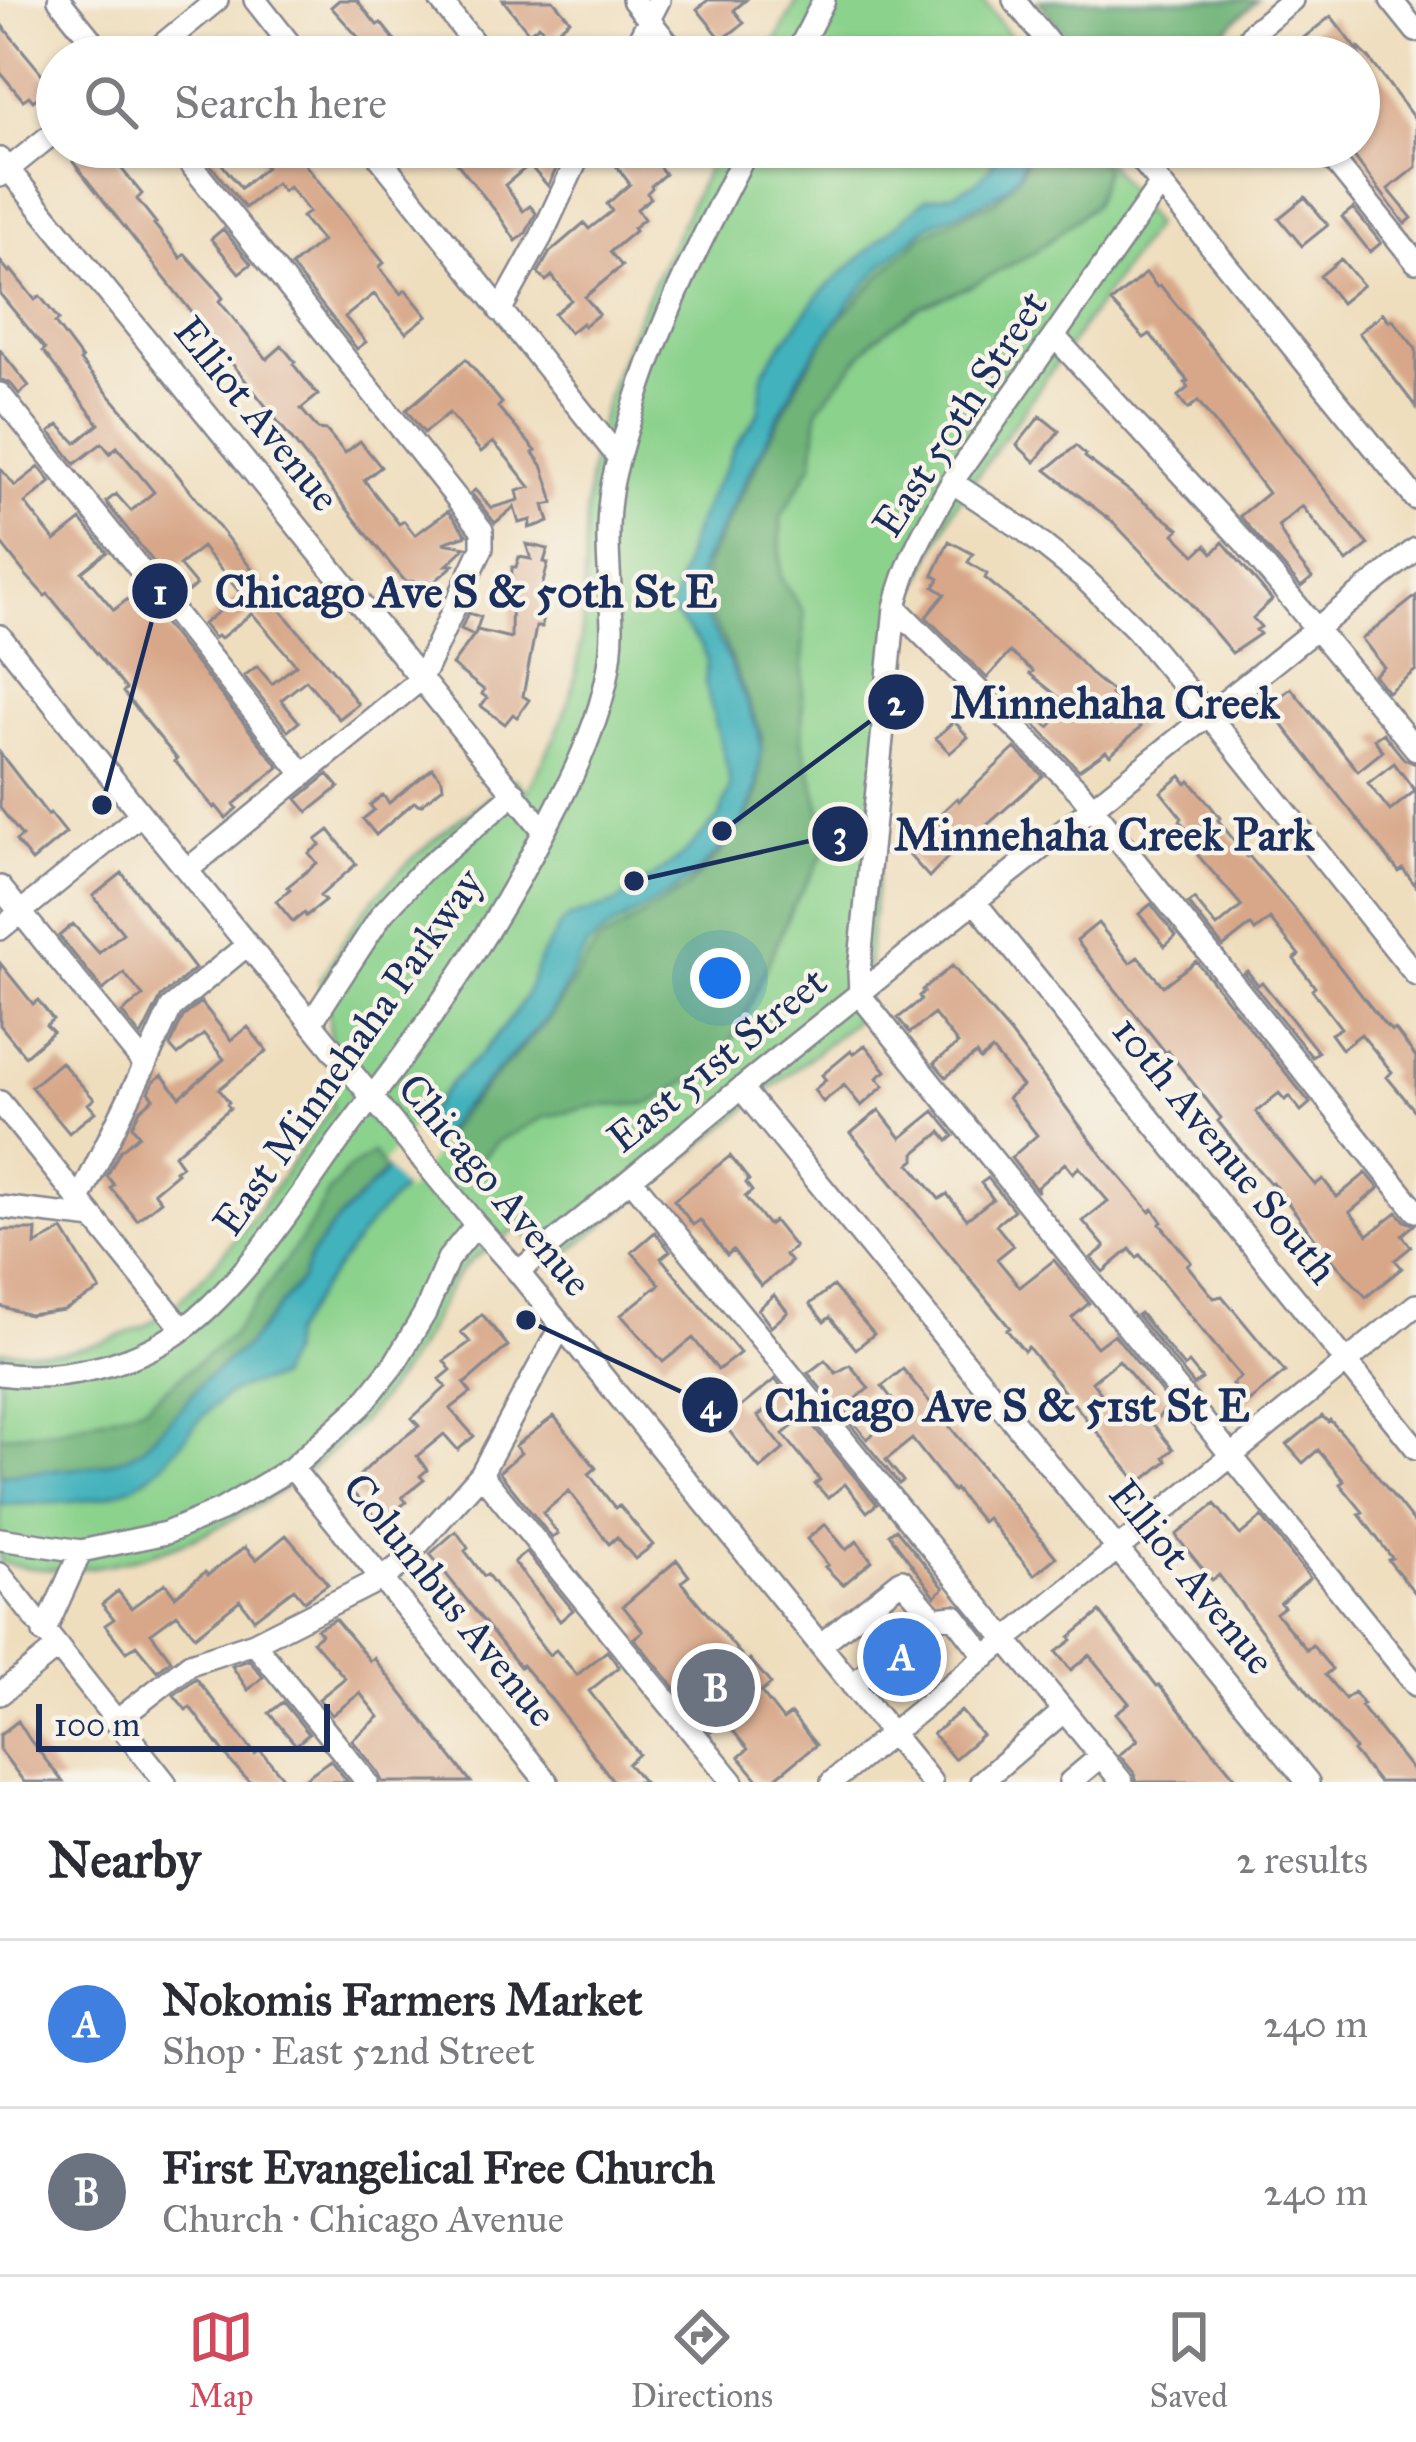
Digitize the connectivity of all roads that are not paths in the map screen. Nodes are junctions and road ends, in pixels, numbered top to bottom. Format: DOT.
graph roads {
  1 [pos="59,0"];
  2 [pos="217,0"];
  3 [pos="255,0"];
  4 [pos="440,0"];
  5 [pos="633,0"];
  6 [pos="824,0"];
  7 [pos="1292,0"];
  8 [pos="1391,0"];
  9 [pos="1020,7"];
  10 [pos="654,10"];
  11 [pos="1416,31"];
  12 [pos="88,36"];
  13 [pos="173,36"];
  14 [pos="283,36"];
  15 [pos="468,36"];
  16 [pos="806,36"];
  17 [pos="1043,36"];
  18 [pos="1250,36"];
  19 [pos="36,145"];
  20 [pos="3,168"];
  21 [pos="194,168"];
  22 [pos="388,168"];
  23 [pos="573,168"];
  24 [pos="738,168"];
  25 [pos="1147,168"];
  26 [pos="1341,168"];
  27 [pos="1160,185"];
  28 [pos="1416,262"];
  29 [pos="500,311"];
  30 [pos="1054,336"];
  31 [pos="0,394"];
  32 [pos="618,457"];
  33 [pos="952,482"];
  34 [pos="1416,499"];
  35 [pos="1416,549"];
  36 [pos="895,607"];
  37 [pos="1317,626"];
  38 [pos="0,636"];
  39 [pos="422,679"];
  40 [pos="1208,715"];
  41 [pos="1416,749"];
  42 [pos="304,775"];
  43 [pos="515,794"];
  44 [pos="1093,808"];
  45 [pos="141,814"];
  46 [pos="544,831"];
  47 [pos="187,870"];
  48 [pos="0,887"];
  49 [pos="975,902"];
  50 [pos="21,912"];
  51 [pos="0,929"];
  52 [pos="248,945"];
  53 [pos="1416,975"];
  54 [pos="860,995"];
  55 [pos="311,1023"];
  56 [pos="145,1065"];
  57 [pos="741,1088"];
  58 [pos="372,1097"];
  59 [pos="0,1102"];
  60 [pos="631,1179"];
  61 [pos="79,1200"];
  62 [pos="0,1207"];
  63 [pos="1416,1211"];
  64 [pos="94,1218"];
  65 [pos="476,1226"];
  66 [pos="518,1272"];
  67 [pos="1416,1305"];
  68 [pos="561,1326"];
  69 [pos="184,1329"];
  70 [pos="1346,1362"];
  71 [pos="0,1374"];
  72 [pos="1416,1448"];
  73 [pos="1231,1455"];
  74 [pos="292,1468"];
  75 [pos="481,1474"];
  76 [pos="0,1539"];
  77 [pos="1118,1548"];
  78 [pos="80,1551"];
  79 [pos="0,1574"];
  80 [pos="382,1578"];
  81 [pos="934,1618"];
  82 [pos="51,1640"];
  83 [pos="1006,1641"];
  84 [pos="254,1642"];
  85 [pos="820,1646"];
  86 [pos="986,1657"];
  87 [pos="852,1685"];
  88 [pos="1416,1685"];
  89 [pos="0,1694"];
  90 [pos="1064,1711"];
  91 [pos="115,1722"];
  92 [pos="891,1734"];
  93 [pos="1100,1756"];
  94 [pos="165,1782"];
  95 [pos="367,1782"];
  96 [pos="547,1782"];
  97 [pos="733,1782"];
  98 [pos="832,1782"];
  99 [pos="931,1782"];
  100 [pos="981,1782"];
  101 [pos="1070,1782"];
  102 [pos="1122,1782"];
  103 [pos="1308,1782"];
  1 -- 12 [label="street"];
  2 -- 13 [label="street"];
  3 -- 14 [label="street"];
  4 -- 15 [label="street"];
  5 -- 10 [label="street"];
  6 -- 16 [label="street"];
  7 -- 18 [label="street"];
  8 -- 11 [label="street"];
  9 -- 17 [label="street"];
  19 -- 20 [label="street"];
  20 -- 39 [label="street, Elliot Avenue"];
  21 -- 39 [label="street"];
  22 -- 29 [label="street"];
  23 -- 29 [label="street"];
  24 -- 32 [label="street, East Minnehaha Parkway"];
  25 -- 27 [label="street"];
  26 -- 28 [label="street"];
  27 -- 30 [label="street, East 50th Street"];
  27 -- 34 [label="street"];
  29 -- 32 [label="street"];
  30 -- 33 [label="street, East 50th Street"];
  30 -- 37 [label="street"];
  31 -- 42 [label="street"];
  32 -- 46 [label="street, East Minnehaha Parkway"];
  33 -- 36 [label="street, East 50th Street"];
  33 -- 40 [label="street"];
  35 -- 37 [label="street, East 51st Street"];
  36 -- 44 [label="street"];
  36 -- 54 [label="street, East 50th Street"];
  37 -- 40 [label="street, East 51st Street"];
  37 -- 41 [label="street"];
  38 -- 45 [label="street, Chicago Avenue"];
  39 -- 42 [label="street"];
  39 -- 43 [label="street, Elliot Avenue"];
  40 -- 44 [label="street, East 51st Street"];
  40 -- 53 [label="street"];
  42 -- 47 [label="street"];
  43 -- 46 [label="street, Elliot Avenue"];
  43 -- 55 [label="street, East Minnehaha Parkway"];
  44 -- 49 [label="street, East 51st Street"];
  44 -- 63 [label="street"];
  45 -- 47 [label="street, Chicago Avenue"];
  45 -- 50 [label="street"];
  46 -- 58 [label="street, East Minnehaha Parkway"];
  47 -- 52 [label="street, Chicago Avenue"];
  48 -- 50 [label="street"];
  49 -- 54 [label="street, East 51st Street"];
  49 -- 70 [label="street, 10th Avenue South"];
  50 -- 51 [label="street"];
  50 -- 56 [label="street"];
  52 -- 55 [label="street, Chicago Avenue"];
  52 -- 56 [label="street"];
  54 -- 57 [label="street, East 51st Street"];
  54 -- 73 [label="street"];
  55 -- 58 [label="street, Chicago Avenue"];
  56 -- 61 [label="street"];
  57 -- 60 [label="street, East 51st Street"];
  57 -- 77 [label="street, Elliot Avenue"];
  58 -- 65 [label="street, Chicago Avenue"];
  58 -- 69 [label="street, East Minnehaha Parkway"];
  59 -- 61 [label="street"];
  60 -- 66 [label="street, East 51st Street"];
  60 -- 83 [label="street"];
  61 -- 64 [label="street"];
  62 -- 64 [label="street"];
  64 -- 69 [label="street"];
  65 -- 66 [label="street, Chicago Avenue"];
  65 -- 74 [label="street"];
  66 -- 68 [label="street, Chicago Avenue"];
  67 -- 70 [label="street"];
  68 -- 75 [label="street"];
  68 -- 85 [label="street, Chicago Avenue"];
  69 -- 71 [label="street, East Minnehaha Parkway"];
  70 -- 72 [label="street, 10th Avenue South"];
  70 -- 73 [label="street"];
  73 -- 77 [label="street"];
  73 -- 88 [label="street"];
  74 -- 78 [label="street"];
  74 -- 80 [label="street, Columbus Avenue"];
  75 -- 80 [label="street"];
  75 -- 97 [label="street"];
  76 -- 78 [label="street"];
  77 -- 83 [label="street"];
  77 -- 103 [label="street, Elliot Avenue"];
  78 -- 82 [label="street"];
  79 -- 82 [label="street"];
  80 -- 84 [label="street"];
  80 -- 96 [label="street, Columbus Avenue"];
  81 -- 85 [label="street"];
  81 -- 86 [label="street"];
  81 -- 87 [label="street"];
  82 -- 89 [label="street"];
  82 -- 91 [label="street"];
  83 -- 86 [label="street"];
  83 -- 90 [label="street"];
  84 -- 91 [label="street"];
  84 -- 95 [label="street"];
  85 -- 87 [label="street, Chicago Avenue"];
  86 -- 92 [label="street"];
  87 -- 92 [label="street, Chicago Avenue"];
  90 -- 93 [label="street"];
  90 -- 100 [label="street"];
  91 -- 94 [label="street"];
  92 -- 98 [label="street"];
  92 -- 99 [label="street, Chicago Avenue"];
  93 -- 101 [label="street"];
  93 -- 102 [label="street"];
}
